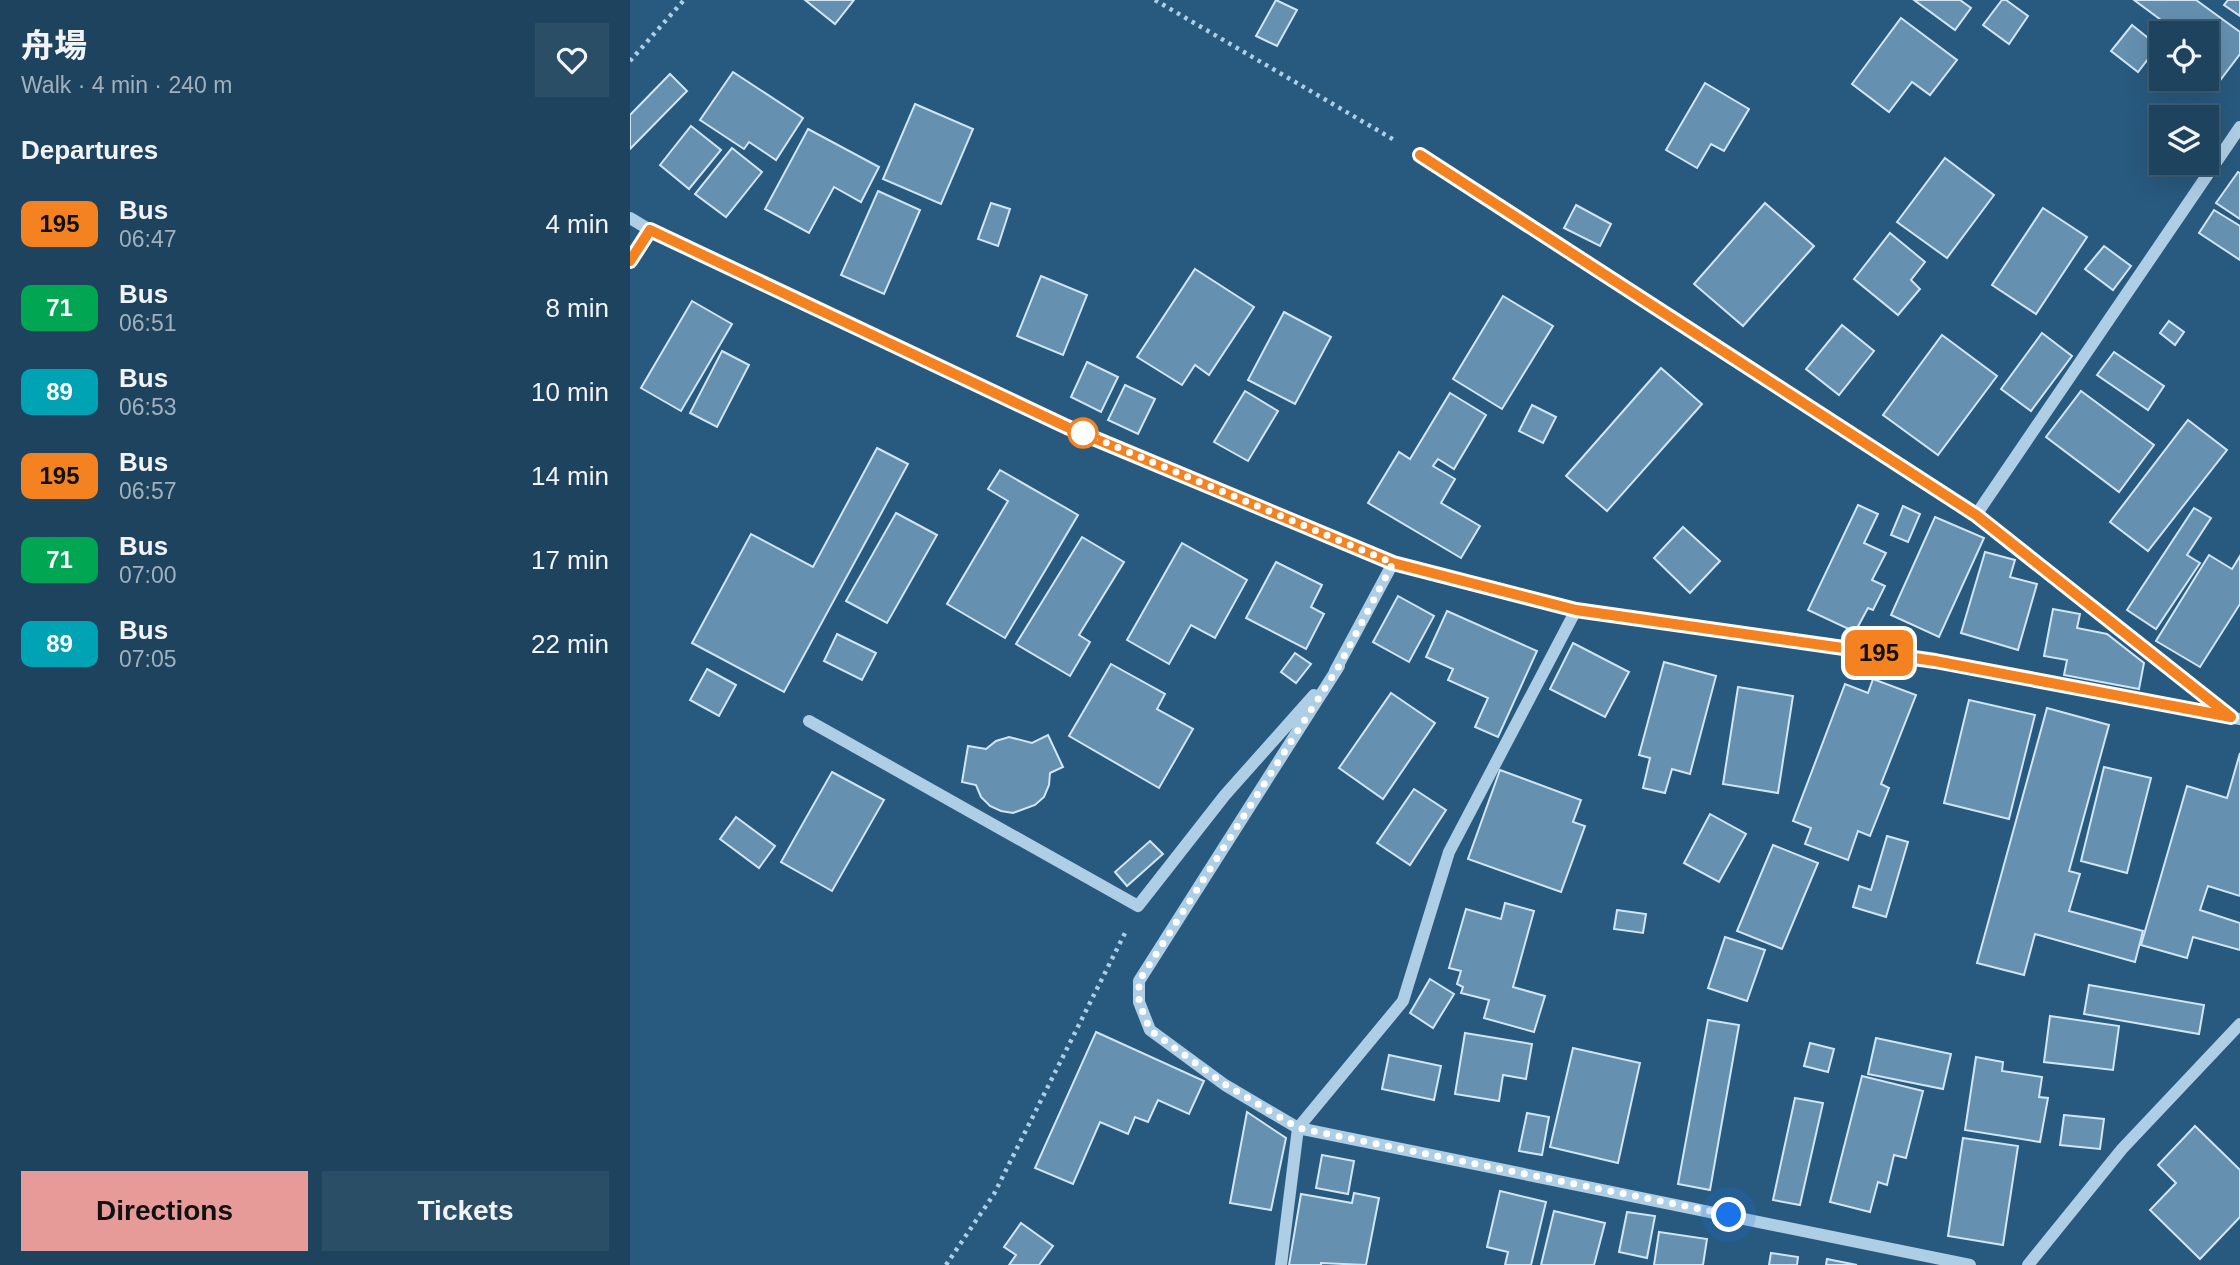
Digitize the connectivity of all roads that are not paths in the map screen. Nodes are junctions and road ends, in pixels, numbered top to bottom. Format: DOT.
graph roads {
  1 [pos="2240,127"];
  2 [pos="1420,155"];
  3 [pos="630,218"];
  4 [pos="650,230"];
  5 [pos="630,261"];
  6 [pos="1976,515"];
  7 [pos="1393,563"];
  8 [pos="1576,610"];
  9 [pos="1339,666"];
  10 [pos="2236,718"];
  11 [pos="809,721"];
  12 [pos="2240,1024"];
  13 [pos="1298,1128"];
  14 [pos="1281,1265"];
  15 [pos="1970,1265"];
  16 [pos="2028,1265"];
  1 -- 6 [label="street"];
  2 -- 6 [label="street"];
  3 -- 4 [label="street"];
  4 -- 5 [label="street"];
  4 -- 7 [label="street"];
  6 -- 10 [label="street"];
  7 -- 8 [label="street"];
  7 -- 9 [label="street"];
  8 -- 10 [label="street"];
  8 -- 13 [label="street"];
  9 -- 11 [label="street"];
  9 -- 13 [label="street"];
  12 -- 16 [label="street"];
  13 -- 14 [label="street"];
  13 -- 15 [label="street"];
}
